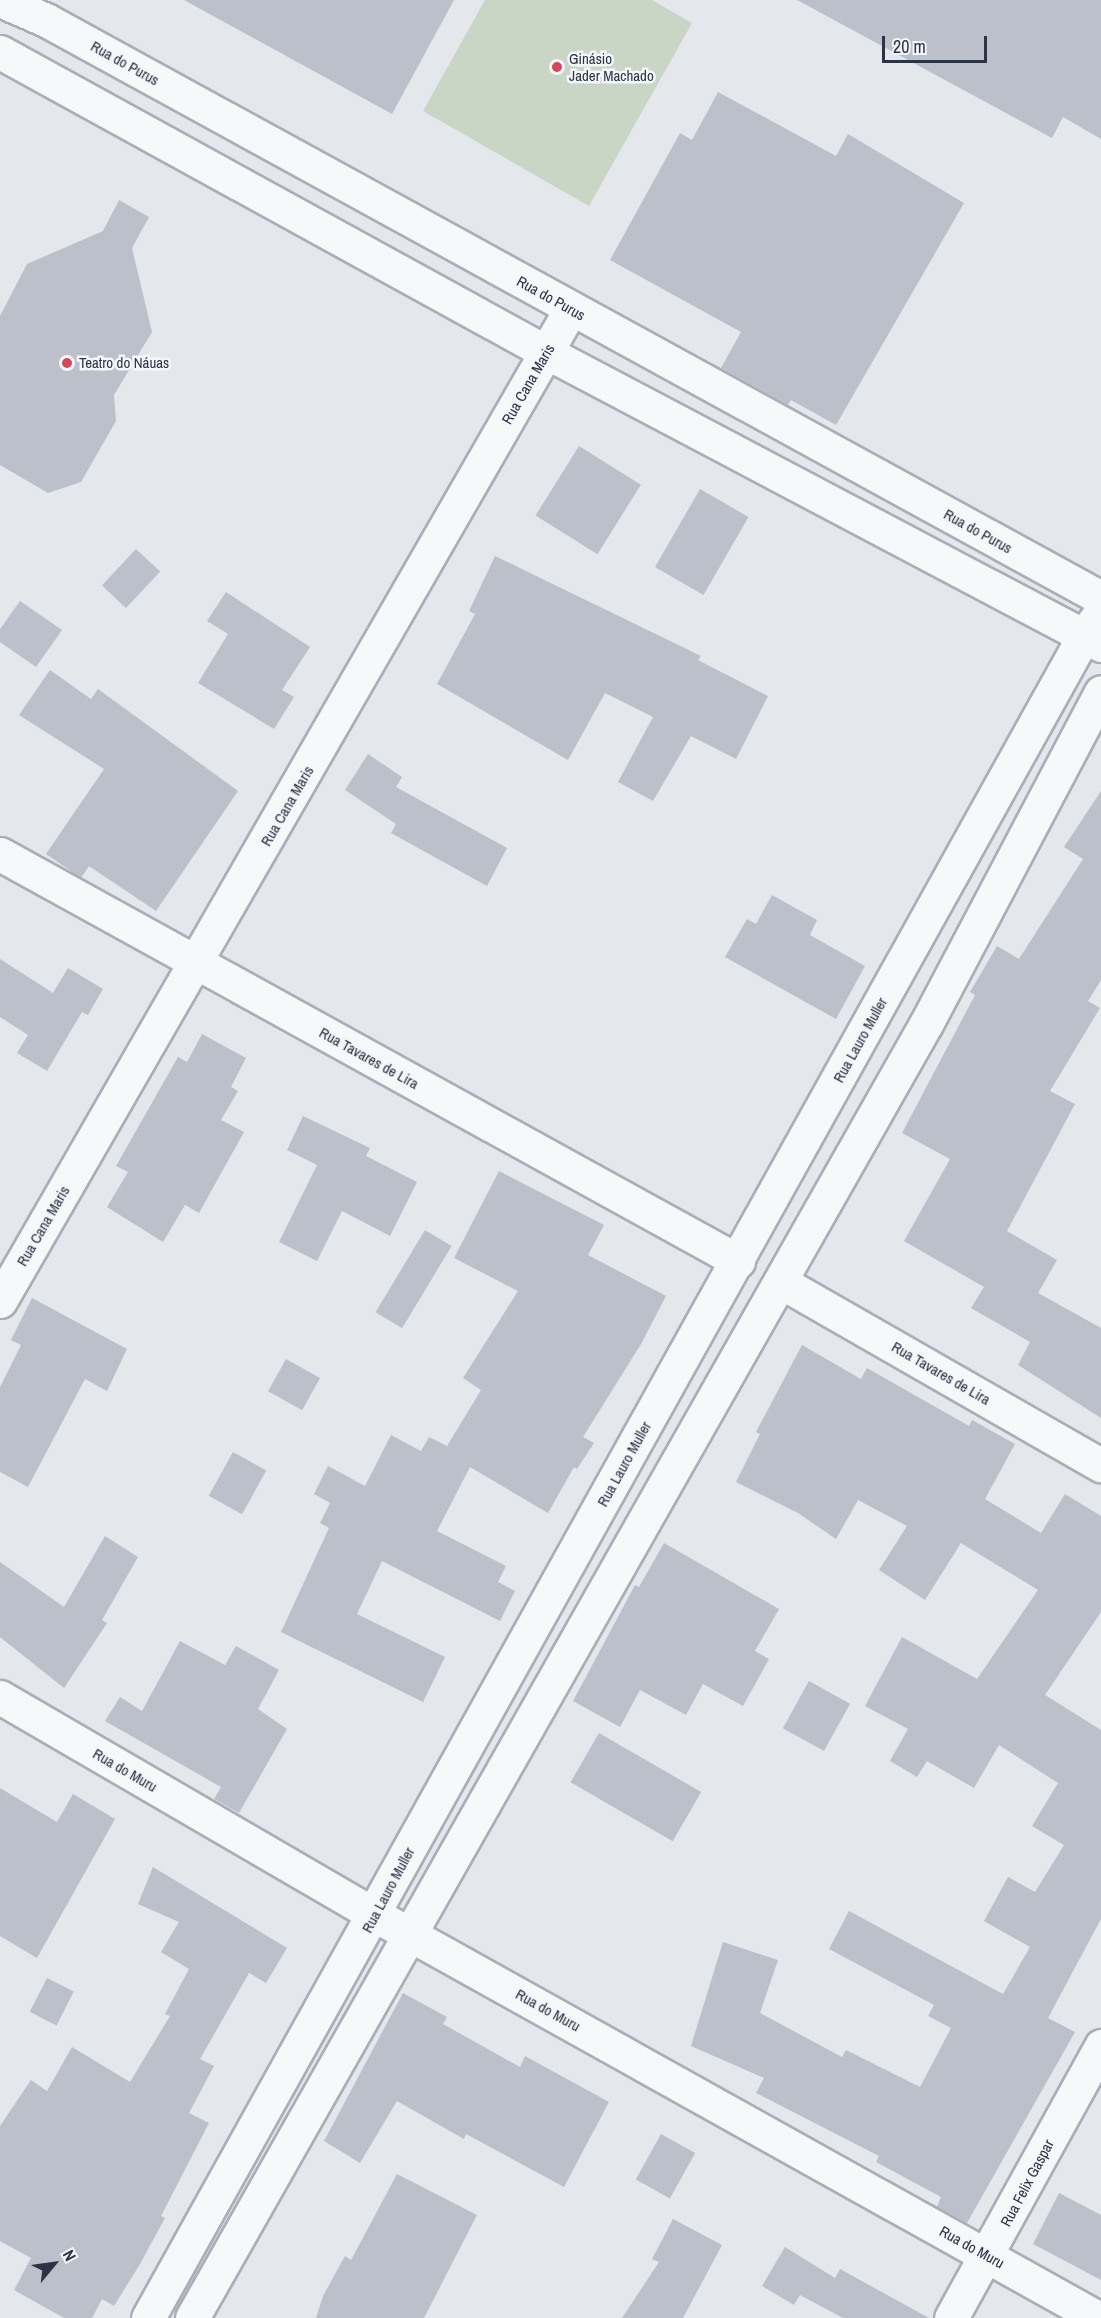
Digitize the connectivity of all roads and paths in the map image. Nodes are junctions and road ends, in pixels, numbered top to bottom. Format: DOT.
graph roads {
  1 [pos="0,0"];
  2 [pos="51,10"];
  3 [pos="10,59"];
  4 [pos="571,309"];
  5 [pos="546,352"];
  6 [pos="1101,598"];
  7 [pos="1096,630"];
  8 [pos="1101,692"];
  9 [pos="0,854"];
  10 [pos="197,963"];
  11 [pos="738,1261"];
  12 [pos="781,1282"];
  13 [pos="0,1300"];
  14 [pos="1101,1465"];
  15 [pos="0,1697"];
  16 [pos="375,1915"];
  17 [pos="410,1933"];
  18 [pos="1101,2046"];
  19 [pos="988,2255"];
  20 [pos="148,2318"];
  21 [pos="192,2318"];
  22 [pos="951,2318"];
  23 [pos="1098,2318"];
  1 -- 2 [label="street, Rua do Purus"];
  2 -- 3 [label="street"];
  2 -- 4 [label="street, Rua do Purus"];
  3 -- 5 [label="street"];
  4 -- 5 [label="street, Rua Cana Maris"];
  4 -- 6 [label="street, Rua do Purus"];
  5 -- 7 [label="street"];
  5 -- 10 [label="street, Rua Cana Maris"];
  7 -- 11 [label="street, Rua Lauro Muller"];
  8 -- 12 [label="street"];
  9 -- 10 [label="street, Rua Tavares de Lira"];
  10 -- 11 [label="street, Rua Tavares de Lira"];
  10 -- 13 [label="street, Rua Cana Maris"];
  11 -- 16 [label="street, Rua Lauro Muller"];
  12 -- 14 [label="street, Rua Tavares de Lira"];
  12 -- 17 [label="street"];
  15 -- 16 [label="street, Rua do Muru"];
  16 -- 17 [label="street, Rua do Muru"];
  16 -- 20 [label="street, Rua Lauro Muller"];
  17 -- 19 [label="street, Rua do Muru"];
  17 -- 21 [label="street"];
  18 -- 19 [label="street, Rua Felix Gaspar"];
  19 -- 22 [label="street, Rua Felix Gaspar"];
  19 -- 23 [label="street, Rua do Muru"];
}
